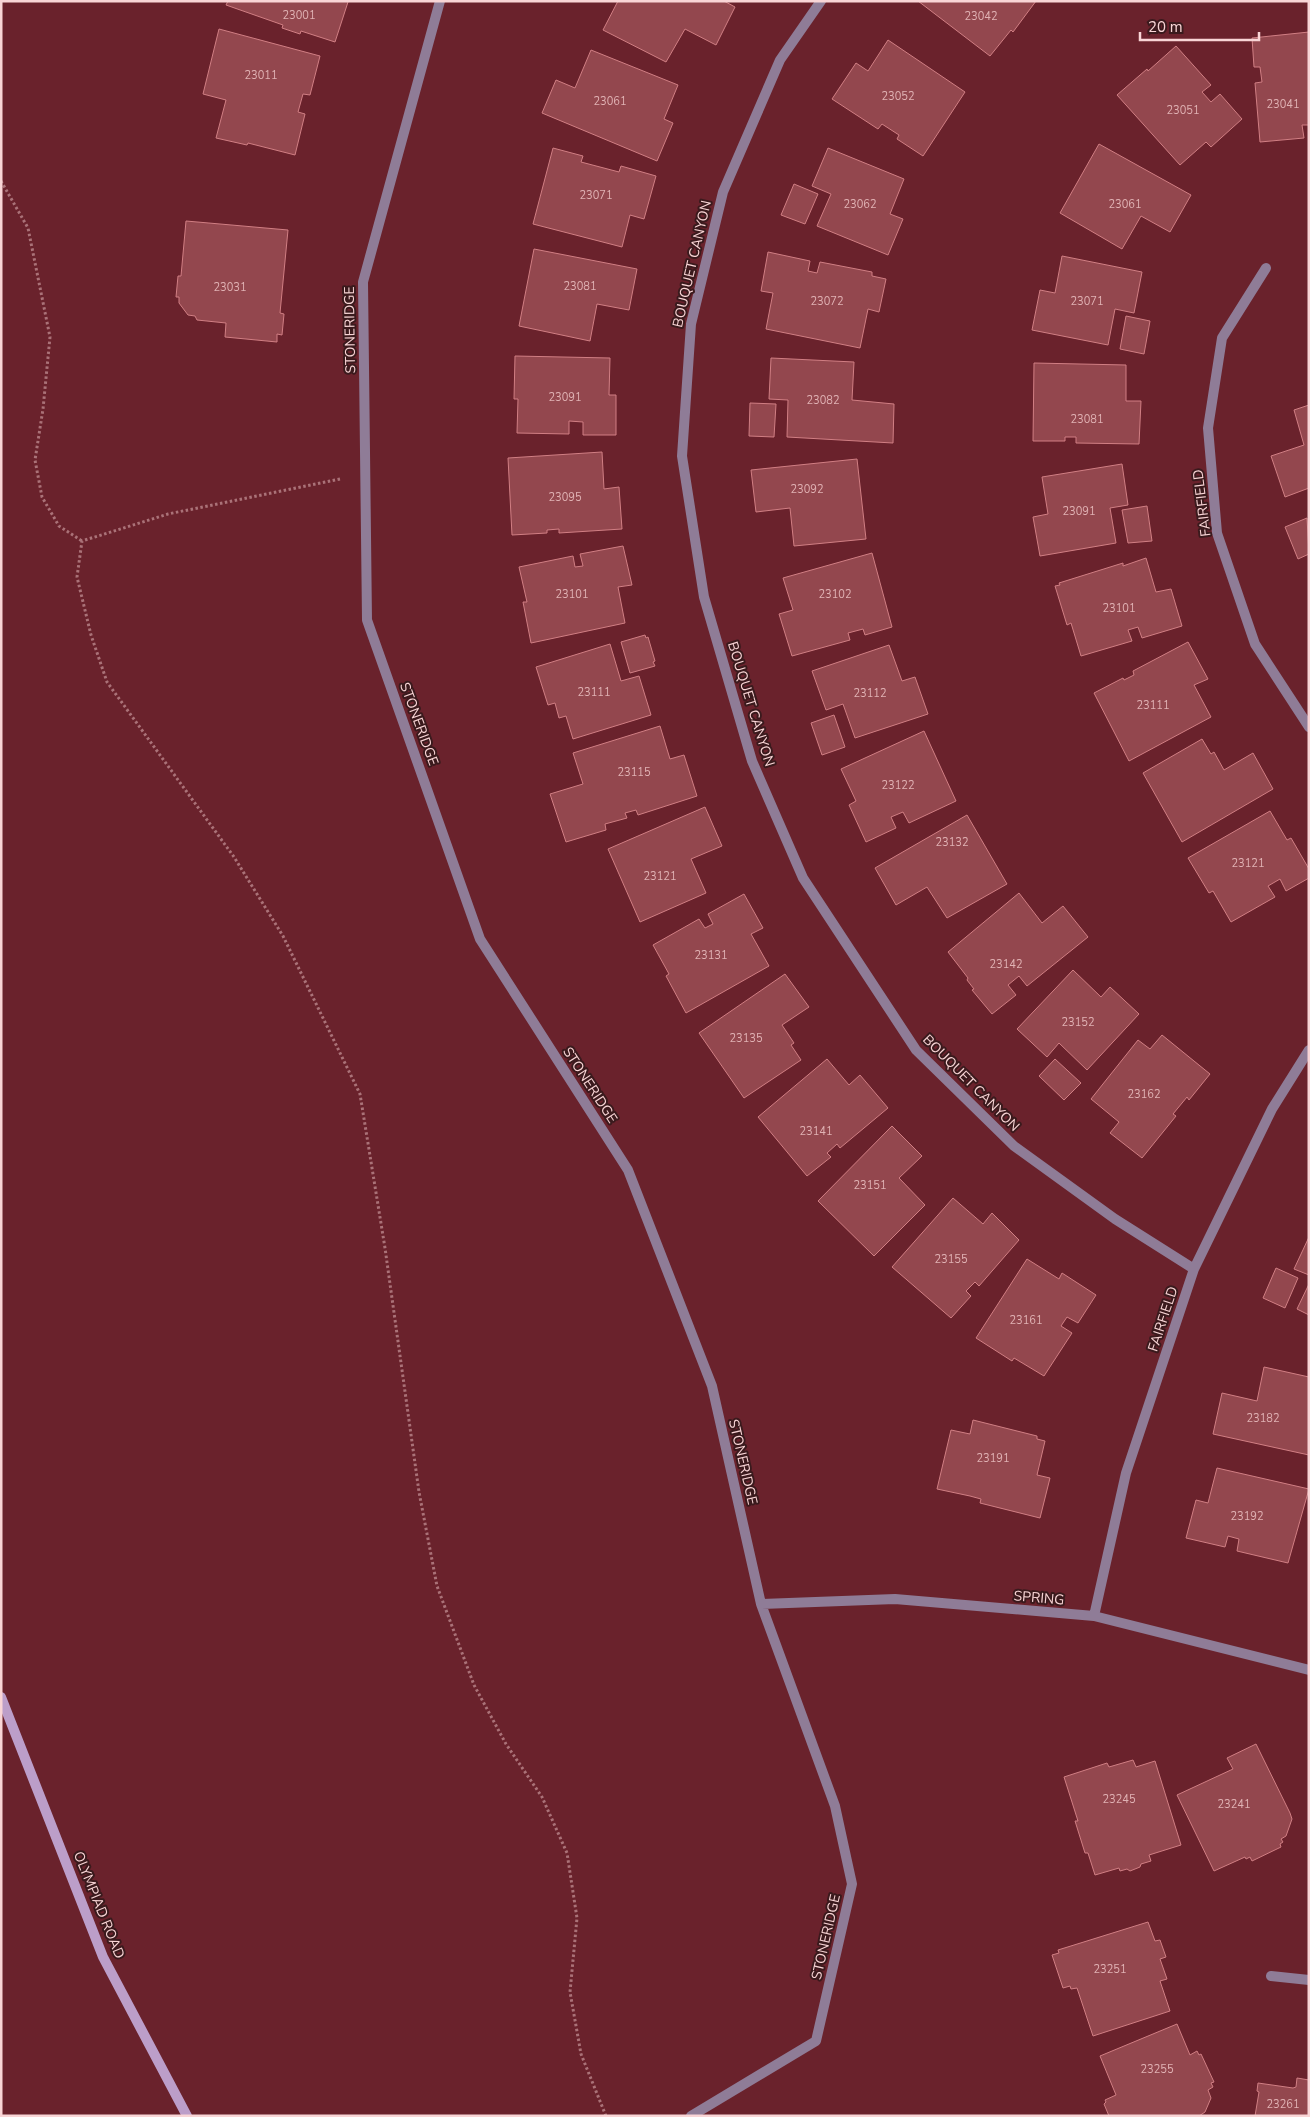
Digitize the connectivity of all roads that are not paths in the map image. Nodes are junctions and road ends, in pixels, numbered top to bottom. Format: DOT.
graph roads {
  1 [pos="440,1"];
  2 [pos="821,1"];
  3 [pos="1266,268"];
  4 [pos="1309,728"];
  5 [pos="1309,1050"];
  6 [pos="1194,1269"];
  7 [pos="761,1604"];
  8 [pos="1094,1616"];
  9 [pos="1309,1670"];
  10 [pos="1,1697"];
  11 [pos="1271,1976"];
  12 [pos="1309,1980"];
  13 [pos="187,2116"];
  14 [pos="691,2116"];
  1 -- 7 [label="street, STONERIDGE"];
  2 -- 6 [label="street, BOUQUET CANYON"];
  3 -- 4 [label="street, FAIRFIELD"];
  5 -- 6 [label="street, FAIRFIELD"];
  6 -- 8 [label="street, FAIRFIELD"];
  7 -- 8 [label="street, SPRING"];
  7 -- 14 [label="street, STONERIDGE"];
  8 -- 9 [label="street, SPRING"];
  10 -- 13 [label="main road, OLYMPIAD ROAD"];
  11 -- 12 [label="street"];
}
